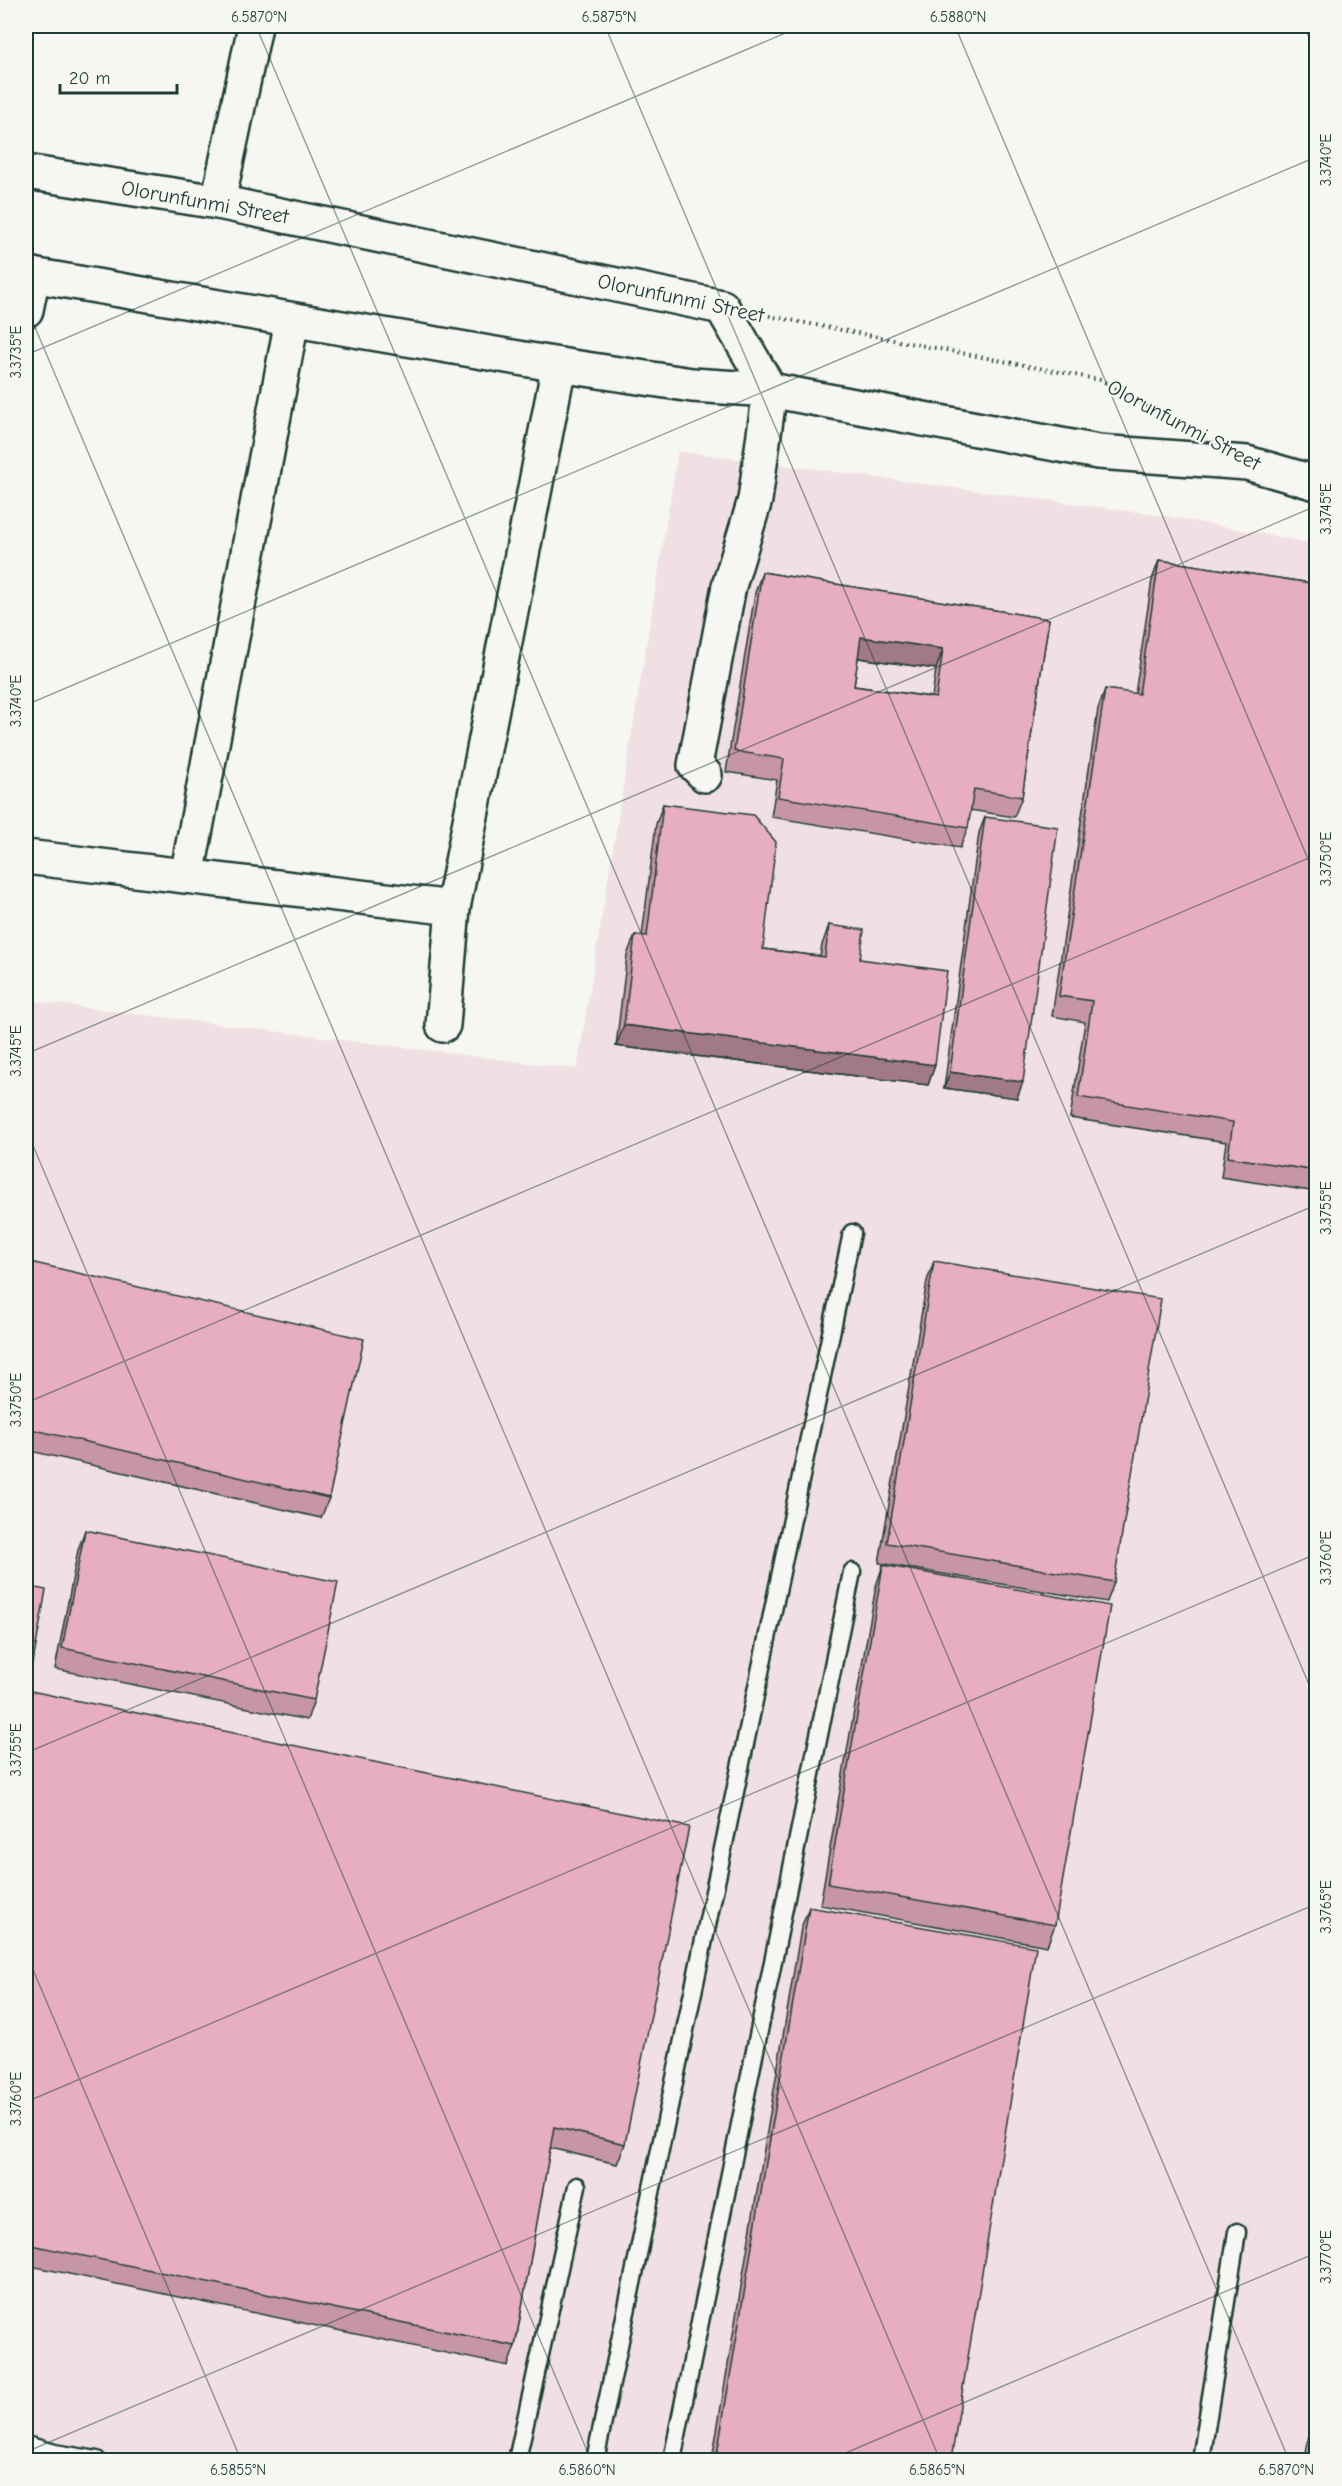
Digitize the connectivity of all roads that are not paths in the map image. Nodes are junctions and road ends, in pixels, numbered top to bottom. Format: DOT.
graph roads {
  1 [pos="255,26"];
  2 [pos="26,172"];
  3 [pos="218,202"];
  4 [pos="29,274"];
  5 [pos="26,310"];
  6 [pos="292,320"];
  7 [pos="559,365"];
  8 [pos="770,390"];
  9 [pos="1317,483"];
  10 [pos="705,775"];
  11 [pos="26,857"];
  12 [pos="187,876"];
  13 [pos="453,908"];
  14 [pos="443,1025"];
  15 [pos="852,1233"];
  16 [pos="852,1572"];
  17 [pos="577,2186"];
  18 [pos="1237,2232"];
  19 [pos="26,2445"];
  20 [pos="55,2457"];
  21 [pos="98,2460"];
  22 [pos="518,2460"];
  23 [pos="595,2460"];
  24 [pos="672,2460"];
  25 [pos="1201,2460"];
  1 -- 3 [label="street"];
  2 -- 3 [label="street, Olorunfunmi Street"];
  3 -- 8 [label="street, Olorunfunmi Street"];
  4 -- 5 [label="street"];
  4 -- 6 [label="street, Olorunfunmi Street"];
  6 -- 7 [label="street, Olorunfunmi Street"];
  6 -- 12 [label="street"];
  7 -- 8 [label="street, Olorunfunmi Street"];
  7 -- 13 [label="street"];
  8 -- 9 [label="street, Olorunfunmi Street"];
  8 -- 10 [label="street"];
  11 -- 12 [label="street"];
  12 -- 13 [label="street"];
  13 -- 14 [label="street"];
  15 -- 23 [label="lane"];
  16 -- 24 [label="lane"];
  17 -- 22 [label="lane"];
  18 -- 25 [label="lane"];
  19 -- 20 [label="lane"];
  20 -- 21 [label="lane"];
}
